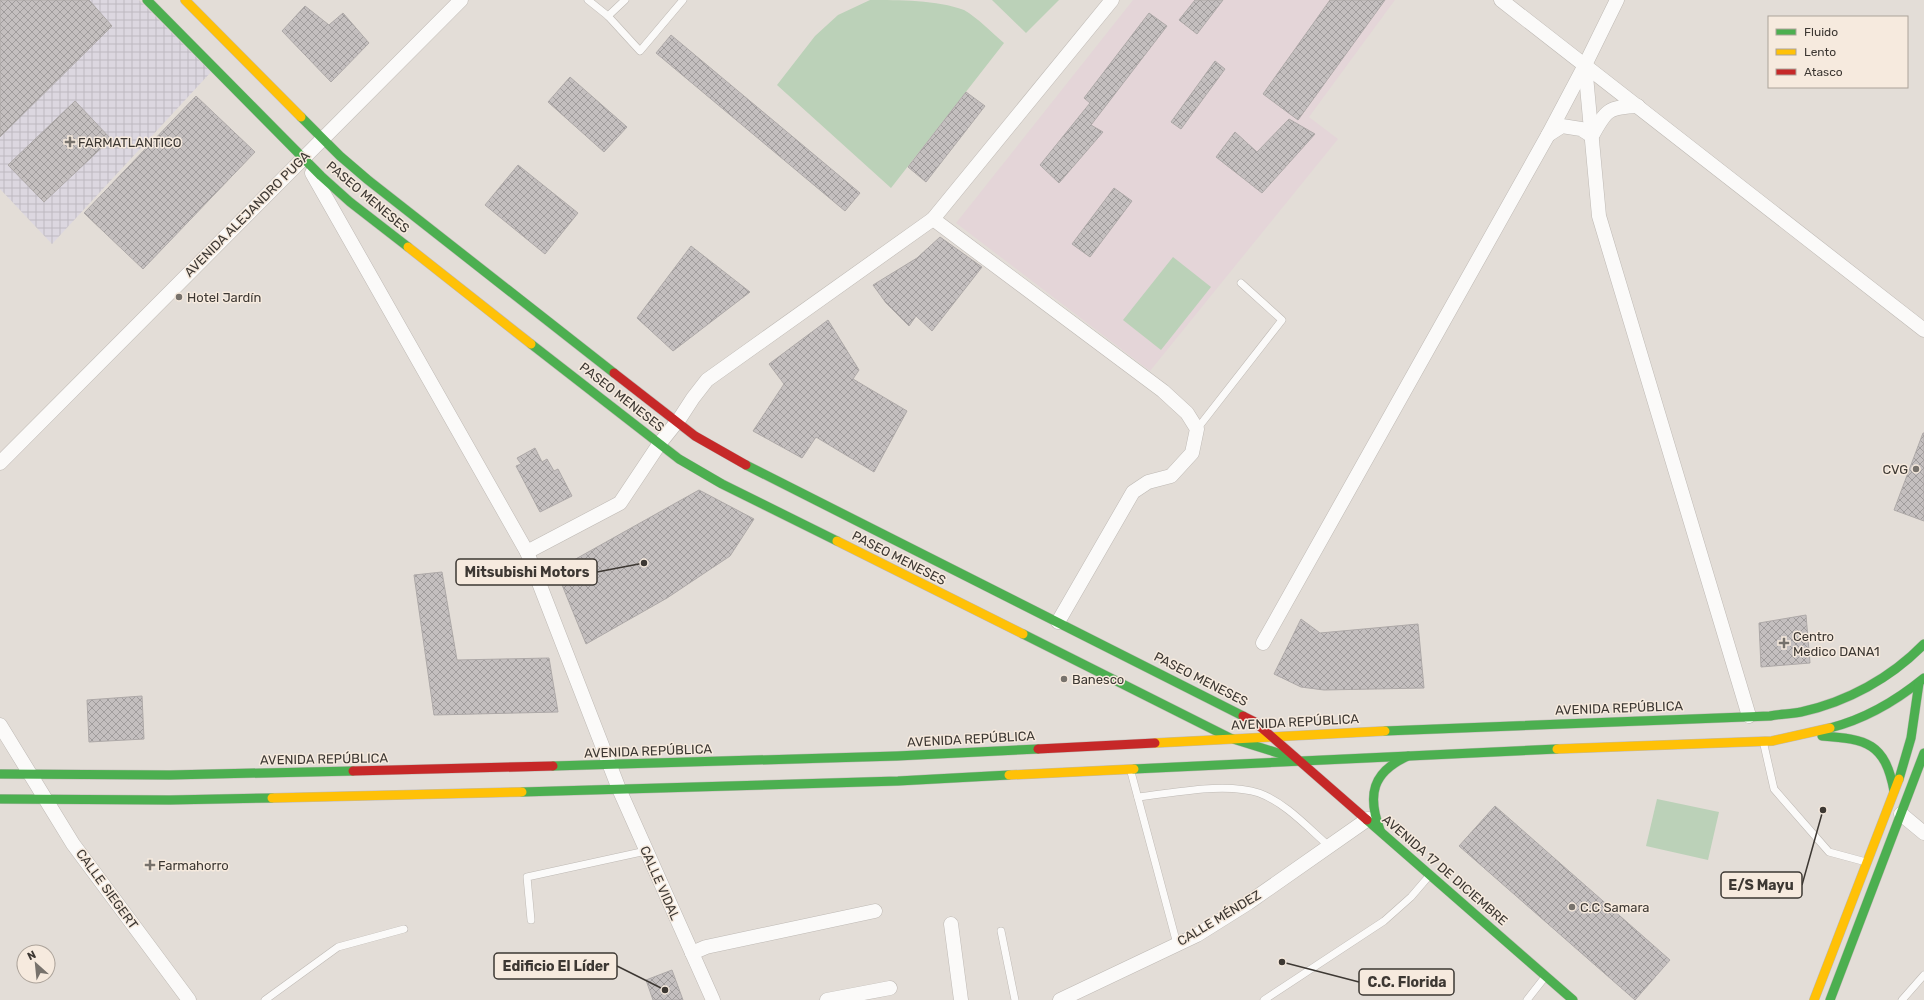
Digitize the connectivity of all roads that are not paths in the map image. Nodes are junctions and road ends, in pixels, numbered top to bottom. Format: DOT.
graph roads {
  1 [pos="147,0"];
  2 [pos="185,0"];
  3 [pos="461,0"];
  4 [pos="588,0"];
  5 [pos="625,0"];
  6 [pos="683,0"];
  7 [pos="1112,0"];
  8 [pos="1501,0"];
  9 [pos="1617,0"];
  10 [pos="608,16"];
  11 [pos="1585,65"];
  12 [pos="1638,106"];
  13 [pos="1548,135"];
  14 [pos="1592,136"];
  15 [pos="322,138"];
  16 [pos="303,157"];
  17 [pos="933,219"];
  18 [pos="1241,283"];
  19 [pos="1924,330"];
  20 [pos="677,422"];
  21 [pos="1197,429"];
  22 [pos="660,443"];
  23 [pos="0,463"];
  24 [pos="527,552"];
  25 [pos="1058,622"];
  26 [pos="1263,643"];
  27 [pos="1924,644"];
  28 [pos="1921,668"];
  29 [pos="1922,680"];
  30 [pos="1749,716"];
  31 [pos="0,725"];
  32 [pos="1273,736"];
  33 [pos="1807,736"];
  34 [pos="1230,738"];
  35 [pos="1763,741"];
  36 [pos="1924,753"];
  37 [pos="1412,754"];
  38 [pos="1300,760"];
  39 [pos="609,765"];
  40 [pos="1130,768"];
  41 [pos="0,774"];
  42 [pos="30,775"];
  43 [pos="619,789"];
  44 [pos="1894,791"];
  45 [pos="1138,797"];
  46 [pos="0,799"];
  47 [pos="45,800"];
  48 [pos="1901,814"];
  49 [pos="1368,819"];
  50 [pos="1380,830"];
  51 [pos="1924,833"];
  52 [pos="1329,846"];
  53 [pos="646,851"];
  54 [pos="1866,862"];
  55 [pos="1430,874"];
  56 [pos="875,911"];
  57 [pos="531,920"];
  58 [pos="952,924"];
  59 [pos="404,929"];
  60 [pos="1001,931"];
  61 [pos="1176,944"];
  62 [pos="692,953"];
  63 [pos="1924,975"];
  64 [pos="1546,976"];
  65 [pos="890,988"];
  66 [pos="189,1000"];
  67 [pos="265,1000"];
  68 [pos="713,1000"];
  69 [pos="827,1000"];
  70 [pos="961,1000"];
  71 [pos="1015,1000"];
  72 [pos="1060,1000"];
  73 [pos="1264,1000"];
  74 [pos="1527,1000"];
  75 [pos="1573,1000"];
  76 [pos="1814,1000"];
  77 [pos="1830,1000"];
  78 [pos="1902,1000"];
  1 -- 16 [label="main road, PASEO MENESES"];
  2 -- 15 [label="main road, PASEO MENESES"];
  3 -- 15 [label="street, AVENIDA ALEJANDRO PUGA"];
  4 -- 10 [label="lane"];
  5 -- 10 [label="lane"];
  6 -- 10 [label="lane"];
  7 -- 17 [label="street"];
  8 -- 11 [label="street"];
  9 -- 11 [label="street"];
  11 -- 12 [label="street"];
  11 -- 13 [label="street"];
  11 -- 14 [label="street"];
  12 -- 14 [label="street"];
  12 -- 19 [label="street"];
  13 -- 14 [label="street"];
  13 -- 26 [label="street"];
  14 -- 30 [label="street"];
  15 -- 16 [label="street, AVENIDA ALEJANDRO PUGA"];
  15 -- 20 [label="main road, PASEO MENESES"];
  16 -- 22 [label="main road, PASEO MENESES"];
  16 -- 23 [label="street, AVENIDA ALEJANDRO PUGA"];
  16 -- 24 [label="street, CALLE VIDAL"];
  17 -- 20 [label="street"];
  17 -- 21 [label="street"];
  18 -- 21 [label="lane"];
  20 -- 22 [label="street"];
  20 -- 25 [label="main road, PASEO MENESES"];
  21 -- 25 [label="street"];
  22 -- 24 [label="street"];
  22 -- 34 [label="main road, PASEO MENESES"];
  24 -- 39 [label="street, CALLE VIDAL"];
  25 -- 32 [label="main road, PASEO MENESES"];
  27 -- 30 [label="main road, AVENIDA REPÚBLICA"];
  28 -- 29 [label="main road"];
  29 -- 33 [label="main road"];
  29 -- 44 [label="main road"];
  30 -- 32 [label="main road, AVENIDA REPÚBLICA"];
  31 -- 42 [label="street, CALLE SIEGERT"];
  32 -- 34 [label="main road, AVENIDA REPÚBLICA"];
  32 -- 38 [label="main road, PASEO MENESES"];
  33 -- 35 [label="main road"];
  33 -- 44 [label="main road"];
  34 -- 38 [label="main road, PASEO MENESES"];
  34 -- 39 [label="main road, AVENIDA REPÚBLICA"];
  35 -- 37 [label="main road"];
  35 -- 54 [label="lane"];
  36 -- 48 [label="main road"];
  37 -- 38 [label="main road"];
  37 -- 50 [label="main road"];
  38 -- 40 [label="main road"];
  38 -- 49 [label="main road, AVENIDA 17 DE DICIEMBRE"];
  39 -- 42 [label="main road, AVENIDA REPÚBLICA"];
  39 -- 43 [label="street, CALLE VIDAL"];
  40 -- 43 [label="main road"];
  40 -- 45 [label="lane"];
  41 -- 42 [label="main road, AVENIDA REPÚBLICA"];
  42 -- 47 [label="street, CALLE SIEGERT"];
  43 -- 47 [label="main road"];
  43 -- 53 [label="street, CALLE VIDAL"];
  44 -- 54 [label="main road"];
  45 -- 52 [label="lane"];
  45 -- 61 [label="lane"];
  46 -- 47 [label="main road"];
  47 -- 66 [label="street, CALLE SIEGERT"];
  48 -- 51 [label="street"];
  48 -- 77 [label="main road"];
  49 -- 50 [label="main road, AVENIDA 17 DE DICIEMBRE"];
  49 -- 52 [label="street, CALLE MÉNDEZ"];
  50 -- 55 [label="main road, AVENIDA 17 DE DICIEMBRE"];
  52 -- 61 [label="street, CALLE MÉNDEZ"];
  53 -- 57 [label="lane"];
  53 -- 62 [label="street, CALLE VIDAL"];
  54 -- 76 [label="main road"];
  55 -- 64 [label="main road, AVENIDA 17 DE DICIEMBRE"];
  55 -- 73 [label="lane"];
  56 -- 62 [label="street"];
  58 -- 70 [label="street"];
  59 -- 67 [label="lane"];
  60 -- 71 [label="lane"];
  61 -- 72 [label="street, CALLE MÉNDEZ"];
  62 -- 68 [label="street, CALLE VIDAL"];
  63 -- 78 [label="lane"];
  64 -- 74 [label="lane"];
  64 -- 75 [label="main road, AVENIDA 17 DE DICIEMBRE"];
  65 -- 69 [label="street"];
}
